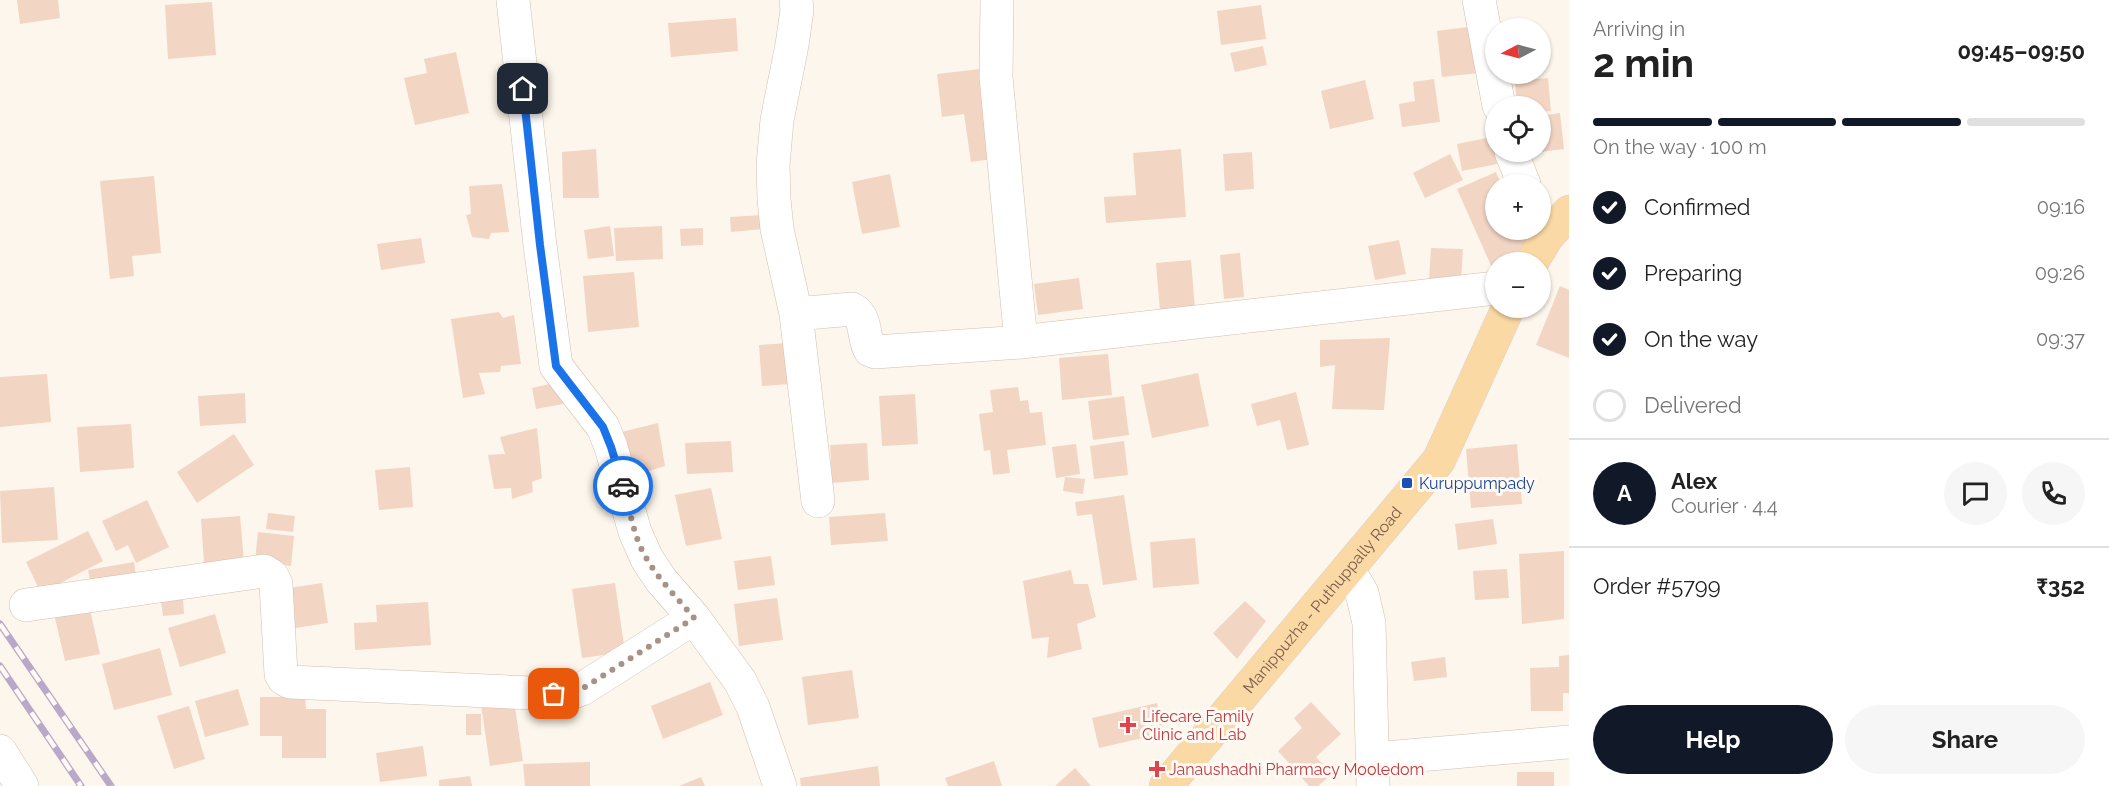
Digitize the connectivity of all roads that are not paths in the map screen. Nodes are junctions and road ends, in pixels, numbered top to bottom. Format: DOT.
graph roads {
  1 [pos="513,0"];
  2 [pos="796,0"];
  3 [pos="997,0"];
  4 [pos="1479,0"];
  5 [pos="1497,96"];
  6 [pos="1569,212"];
  7 [pos="1540,241"];
  8 [pos="1485,289"];
  9 [pos="796,314"];
  10 [pos="1503,318"];
  11 [pos="1021,342"];
  12 [pos="818,501"];
  13 [pos="1348,569"];
  14 [pos="26,605"];
  15 [pos="694,618"];
  16 [pos="1569,742"];
  17 [pos="0,751"];
  18 [pos="1373,772"];
  19 [pos="22,786"];
  20 [pos="780,786"];
  21 [pos="1166,786"];
  1 -- 15 [label="street"];
  2 -- 9 [label="street"];
  3 -- 11 [label="street"];
  4 -- 5 [label="street"];
  6 -- 7 [label="main road"];
  8 -- 11 [label="street"];
  9 -- 11 [label="street"];
  9 -- 12 [label="street"];
  10 -- 13 [label="main road, Manippuzha - Puthuppally Road"];
  13 -- 18 [label="street"];
  13 -- 21 [label="main road, Manippuzha - Puthuppally Road"];
  14 -- 15 [label="street"];
  15 -- 20 [label="street"];
  16 -- 18 [label="street"];
  17 -- 19 [label="street"];
}
